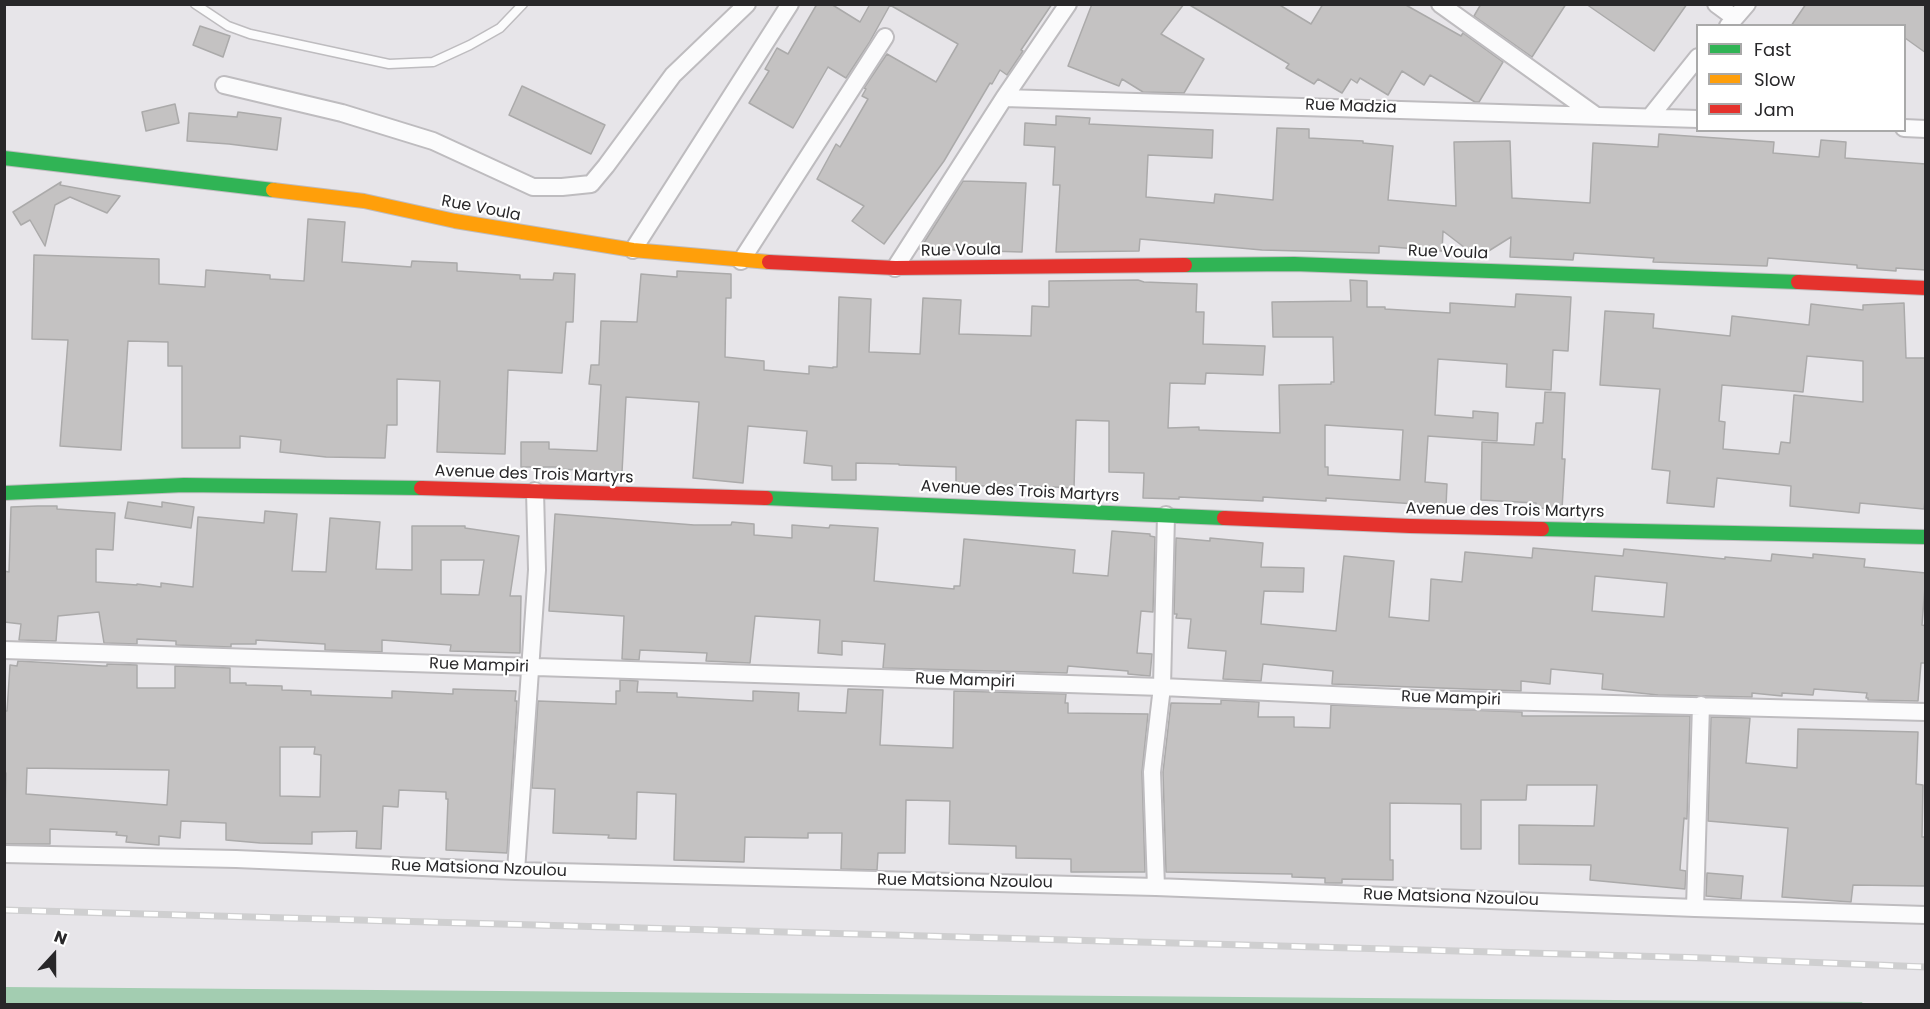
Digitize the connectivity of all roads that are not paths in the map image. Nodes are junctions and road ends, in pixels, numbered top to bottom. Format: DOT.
graph roads {
  1 [pos="195,4"];
  2 [pos="523,4"];
  3 [pos="747,4"];
  4 [pos="790,4"];
  5 [pos="1068,4"];
  6 [pos="1440,4"];
  7 [pos="1716,4"];
  8 [pos="1748,4"];
  9 [pos="1732,22"];
  10 [pos="885,37"];
  11 [pos="1696,60"];
  12 [pos="224,86"];
  13 [pos="1004,98"];
  14 [pos="1595,115"];
  15 [pos="1650,117"];
  16 [pos="1696,119"];
  17 [pos="1906,128"];
  18 [pos="1926,129"];
  19 [pos="4,158"];
  20 [pos="633,250"];
  21 [pos="741,261"];
  22 [pos="895,268"];
  23 [pos="1926,288"];
  24 [pos="4,481"];
  25 [pos="113,487"];
  26 [pos="535,491"];
  27 [pos="4,493"];
  28 [pos="1166,515"];
  29 [pos="1926,537"];
  30 [pos="4,650"];
  31 [pos="529,668"];
  32 [pos="1162,687"];
  33 [pos="1701,705"];
  34 [pos="1926,712"];
  35 [pos="4,854"];
  36 [pos="516,871"];
  37 [pos="1156,887"];
  38 [pos="1695,908"];
  39 [pos="1926,915"];
  1 -- 2 [label="lane"];
  3 -- 12 [label="street"];
  4 -- 20 [label="street"];
  5 -- 13 [label="street"];
  6 -- 14 [label="street"];
  7 -- 9 [label="street"];
  8 -- 9 [label="street"];
  10 -- 21 [label="street"];
  11 -- 15 [label="street"];
  13 -- 14 [label="street, Rue Madzia"];
  13 -- 22 [label="street"];
  14 -- 15 [label="street, Rue Madzia"];
  15 -- 16 [label="street, Rue Madzia"];
  17 -- 18 [label="street"];
  19 -- 20 [label="main road, Rue Voula"];
  20 -- 21 [label="main road, Rue Voula"];
  21 -- 22 [label="main road, Rue Voula"];
  22 -- 23 [label="main road, Rue Voula"];
  24 -- 25 [label="main road, Avenue des Trois Martyrs"];
  25 -- 26 [label="main road, Avenue des Trois Martyrs"];
  25 -- 27 [label="main road, Avenue des Trois Martyrs"];
  26 -- 28 [label="main road, Avenue des Trois Martyrs"];
  26 -- 31 [label="street"];
  28 -- 29 [label="main road, Avenue des Trois Martyrs"];
  28 -- 32 [label="street"];
  30 -- 31 [label="street, Rue Mampiri"];
  31 -- 32 [label="street, Rue Mampiri"];
  31 -- 36 [label="street"];
  32 -- 33 [label="street, Rue Mampiri"];
  32 -- 37 [label="street"];
  33 -- 34 [label="street, Rue Mampiri"];
  33 -- 38 [label="street"];
  35 -- 36 [label="street, Rue Matsiona Nzoulou"];
  36 -- 37 [label="street, Rue Matsiona Nzoulou"];
  37 -- 38 [label="street, Rue Matsiona Nzoulou"];
  38 -- 39 [label="street, Rue Matsiona Nzoulou"];
}
